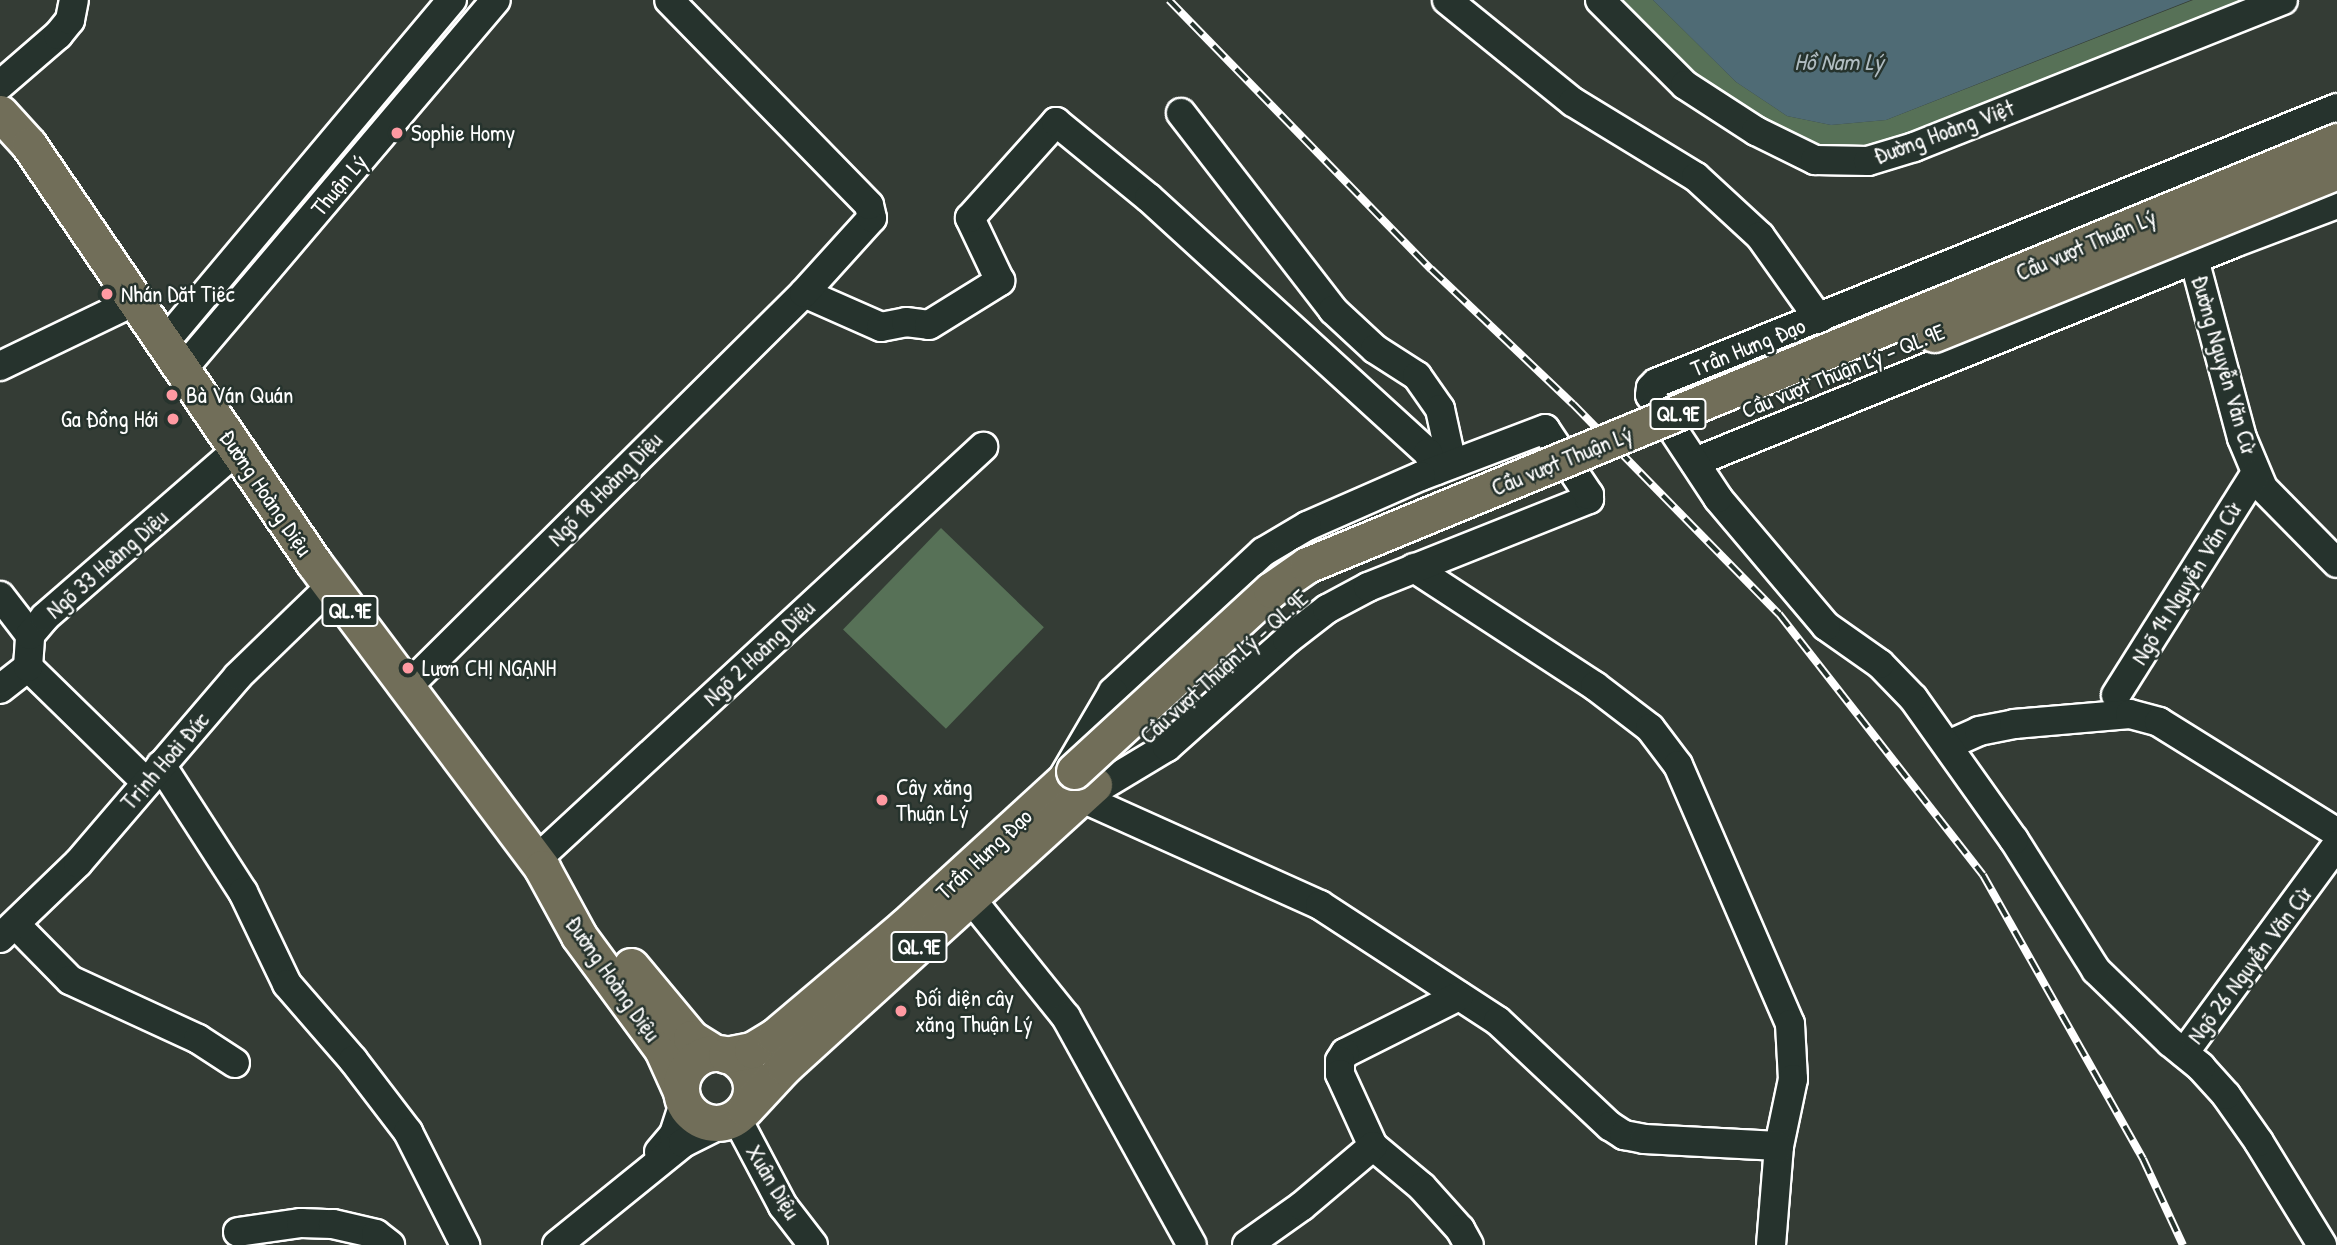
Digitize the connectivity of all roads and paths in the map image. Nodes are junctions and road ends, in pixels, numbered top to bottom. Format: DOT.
graph roads {
  1 [pos="74,0"];
  2 [pos="452,0"];
  3 [pos="496,0"];
  4 [pos="669,0"];
  5 [pos="1447,0"];
  6 [pos="1600,0"];
  7 [pos="2283,0"];
  8 [pos="0,85"];
  9 [pos="2337,108"];
  10 [pos="0,113"];
  11 [pos="1181,113"];
  12 [pos="2337,141"];
  13 [pos="2337,171"];
  14 [pos="2337,204"];
  15 [pos="2194,259"];
  16 [pos="804,293"];
  17 [pos="135,301"];
  18 [pos="1819,319"];
  19 [pos="173,356"];
  20 [pos="0,366"];
  21 [pos="983,447"];
  22 [pos="237,450"];
  23 [pos="1695,463"];
  24 [pos="1444,467"];
  25 [pos="2256,473"];
  26 [pos="2337,563"];
  27 [pos="1414,568"];
  28 [pos="331,586"];
  29 [pos="0,596"];
  30 [pos="30,635"];
  31 [pos="28,667"];
  32 [pos="407,687"];
  33 [pos="0,688"];
  34 [pos="2116,695"];
  35 [pos="1948,745"];
  36 [pos="153,774"];
  37 [pos="1077,785"];
  38 [pos="2335,850"];
  39 [pos="539,864"];
  40 [pos="971,899"];
  41 [pos="8,932"];
  42 [pos="1459,996"];
  43 [pos="2184,1053"];
  44 [pos="720,1054"];
  45 [pos="236,1063"];
  46 [pos="683,1097"];
  47 [pos="735,1116"];
  48 [pos="1373,1146"];
  49 [pos="1779,1146"];
  50 [pos="637,1178"];
  51 [pos="238,1232"];
  52 [pos="390,1245"];
  53 [pos="465,1245"];
  54 [pos="557,1245"];
  55 [pos="813,1245"];
  56 [pos="1192,1245"];
  57 [pos="1247,1245"];
  58 [pos="1469,1245"];
  59 [pos="1771,1245"];
  60 [pos="2322,1245"];
  1 -- 8 [label="street"];
  2 -- 19 [label="street, Thuận Lý"];
  3 -- 19 [label="street, Thuận Lý"];
  4 -- 16 [label="street, Ngõ 18 Hoàng Diệu"];
  5 -- 18 [label="street"];
  6 -- 7 [label="street, Đường Hoàng Việt"];
  9 -- 18 [label="street, Trần Hưng Đạo"];
  10 -- 17 [label="main road, Đường Hoàng Diệu / QL.9E"];
  11 -- 24 [label="street"];
  12 -- 37 [label="main road, Cầu vượt Thuận Lý / QL.9E, bridge"];
  13 -- 37 [label="main road, Cầu vượt Thuận Lý - QL.9E / QL.9E, bridge"];
  14 -- 15 [label="street"];
  15 -- 23 [label="street"];
  15 -- 25 [label="street, Đường Nguyễn Văn Cừ"];
  16 -- 24 [label="street"];
  16 -- 32 [label="street, Ngõ 18 Hoàng Diệu"];
  17 -- 19 [label="main road, Đường Hoàng Diệu / QL.9E"];
  17 -- 20 [label="street"];
  18 -- 23 [label="street, Trần Hưng Đạo"];
  19 -- 22 [label="main road, Đường Hoàng Diệu / QL.9E"];
  21 -- 39 [label="street, Ngõ 2 Hoàng Diệu"];
  22 -- 28 [label="main road, Đường Hoàng Diệu / QL.9E"];
  22 -- 30 [label="street, Ngõ 33 Hoàng Diệu"];
  23 -- 35 [label="street"];
  24 -- 27 [label="street"];
  24 -- 37 [label="street"];
  25 -- 26 [label="street, Đường Nguyễn Văn Cừ"];
  25 -- 34 [label="street, Ngõ 14 Nguyễn Văn Cừ"];
  27 -- 37 [label="street"];
  27 -- 49 [label="street"];
  28 -- 32 [label="main road, Đường Hoàng Diệu / QL.9E"];
  28 -- 36 [label="street, Trịnh Hoài Đức"];
  29 -- 30 [label="street"];
  30 -- 31 [label="street, Ngõ 33 Hoàng Diệu"];
  31 -- 33 [label="street"];
  31 -- 36 [label="street"];
  32 -- 39 [label="main road, Đường Hoàng Diệu / QL.9E"];
  35 -- 38 [label="street"];
  35 -- 43 [label="street"];
  36 -- 41 [label="street, Trịnh Hoài Đức"];
  36 -- 53 [label="street"];
  37 -- 40 [label="main road, QL.9E"];
  37 -- 42 [label="street"];
  37 -- 44 [label="main road, Trần Hưng Đạo / QL.9E"];
  38 -- 43 [label="street, Ngõ 26 Nguyễn Văn Cừ"];
  39 -- 44 [label="main road, Đường Hoàng Diệu / QL.9E"];
  39 -- 46 [label="main road, Đường Hoàng Diệu / QL.9E"];
  40 -- 47 [label="main road, QL.9E"];
  40 -- 56 [label="street"];
  41 -- 45 [label="street"];
  42 -- 48 [label="street"];
  42 -- 49 [label="street"];
  43 -- 60 [label="street"];
  44 -- 46 [label="main road"];
  44 -- 47 [label="main road"];
  46 -- 47 [label="main road"];
  46 -- 50 [label="street"];
  47 -- 50 [label="street"];
  47 -- 55 [label="street, Xuân Diệu"];
  48 -- 57 [label="street"];
  48 -- 58 [label="street"];
  49 -- 59 [label="street"];
  50 -- 54 [label="street"];
  51 -- 52 [label="street"];
}
